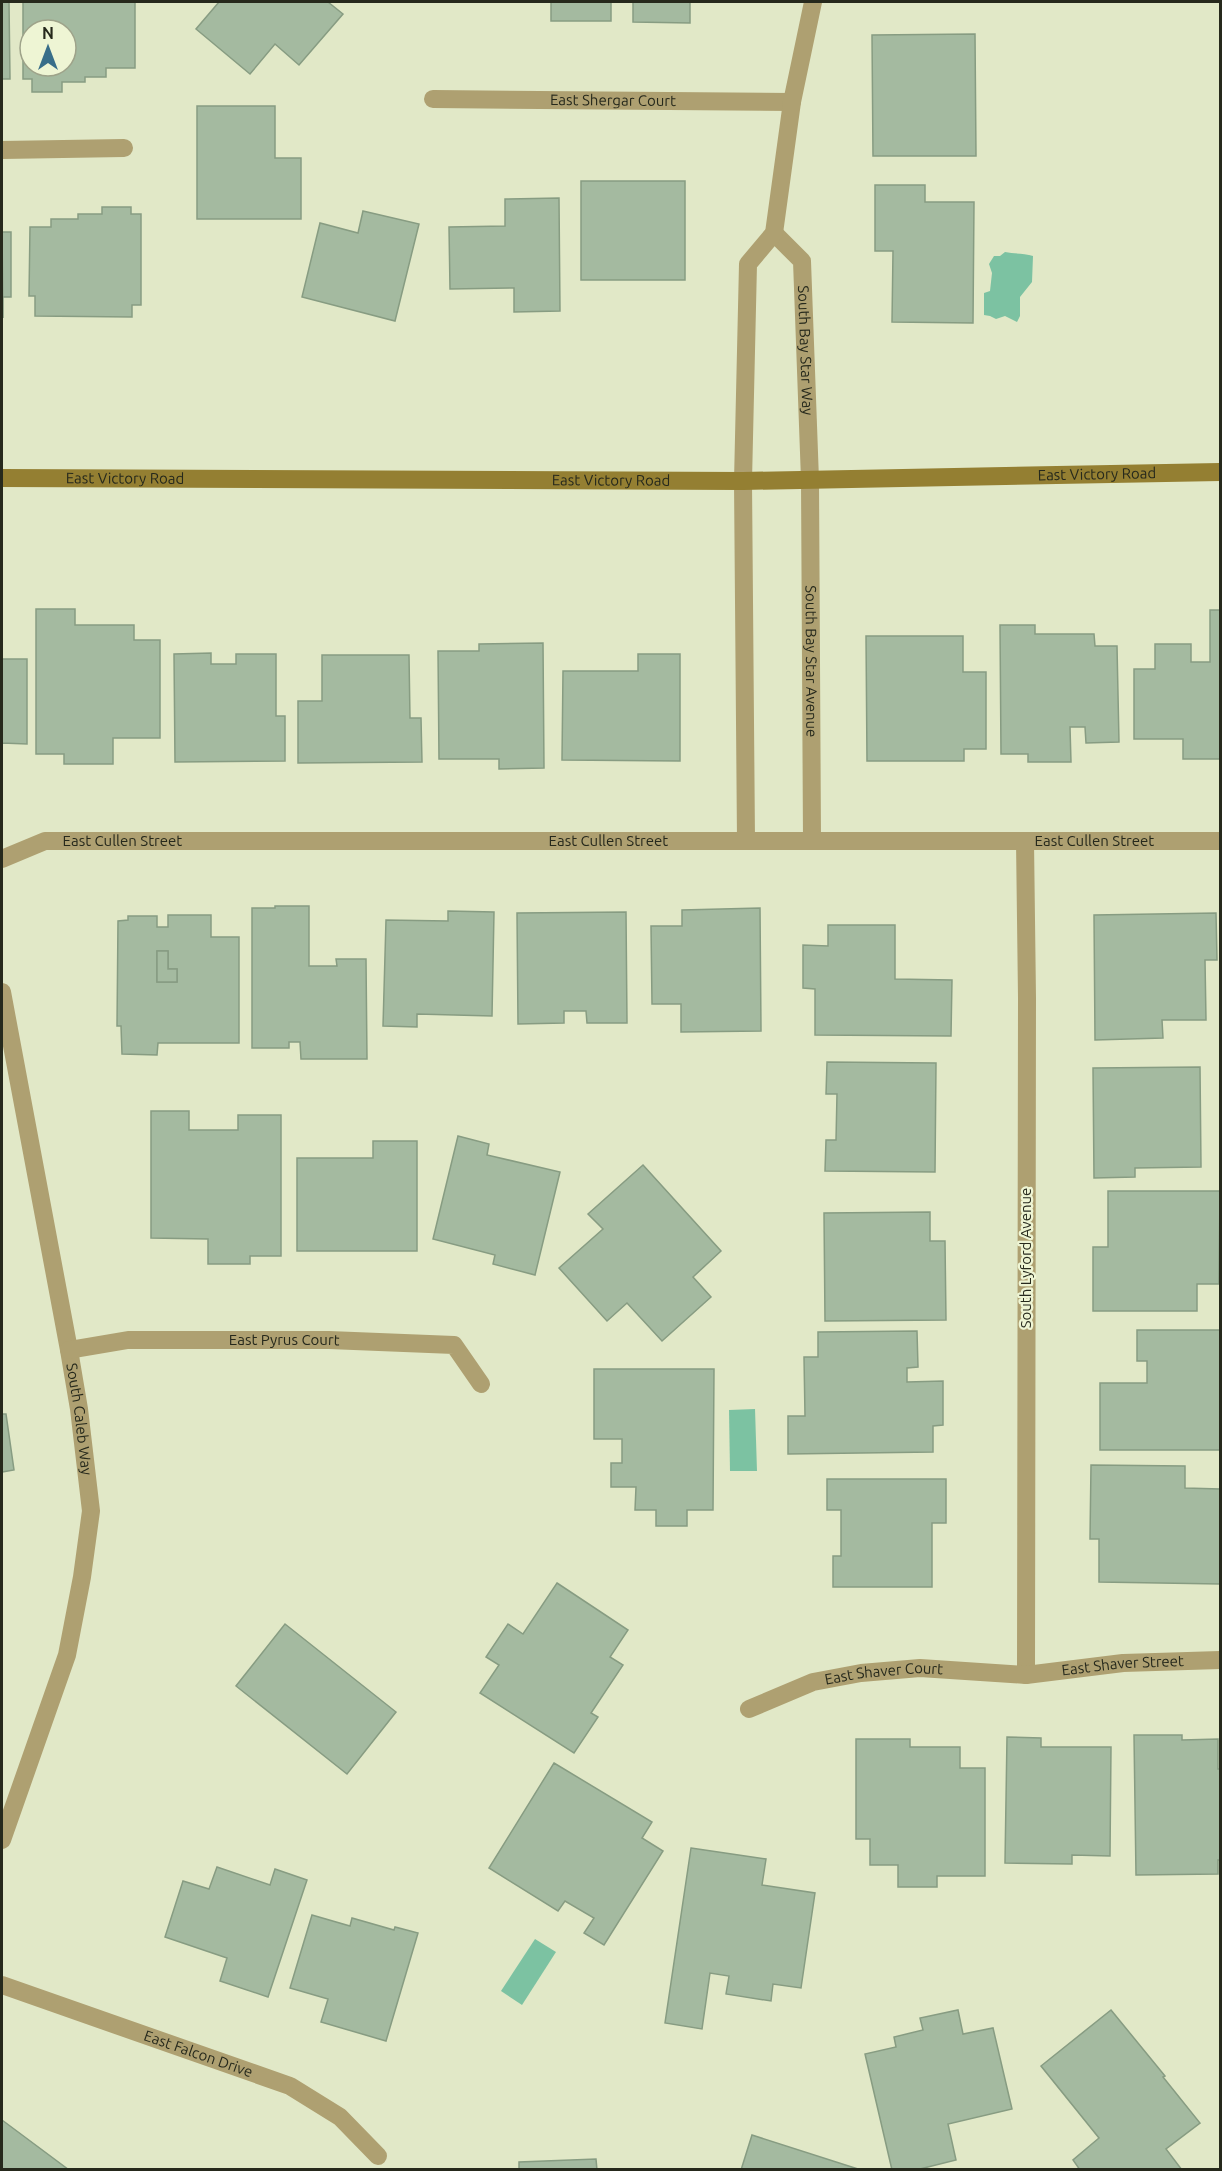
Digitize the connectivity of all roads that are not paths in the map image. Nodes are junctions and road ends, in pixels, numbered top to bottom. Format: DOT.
graph roads {
  1 [pos="813,2"];
  2 [pos="433,99"];
  3 [pos="792,102"];
  4 [pos="124,148"];
  5 [pos="2,150"];
  6 [pos="774,232"];
  7 [pos="1221,472"];
  8 [pos="2,478"];
  9 [pos="810,480"];
  10 [pos="743,481"];
  11 [pos="746,841"];
  12 [pos="812,841"];
  13 [pos="1025,841"];
  14 [pos="1221,841"];
  15 [pos="2,859"];
  16 [pos="2,992"];
  17 [pos="69,1350"];
  18 [pos="481,1384"];
  19 [pos="1221,1660"];
  20 [pos="1026,1675"];
  21 [pos="749,1709"];
  22 [pos="2,1840"];
  23 [pos="2,1985"];
  24 [pos="378,2156"];
  1 -- 3 [label="street"];
  2 -- 3 [label="street, East Shergar Court"];
  3 -- 6 [label="street"];
  4 -- 5 [label="street"];
  6 -- 9 [label="street, South Bay Star Way"];
  6 -- 10 [label="street"];
  7 -- 9 [label="main road, East Victory Road"];
  8 -- 10 [label="main road, East Victory Road"];
  9 -- 10 [label="main road, East Victory Road"];
  9 -- 12 [label="street, South Bay Star Avenue"];
  10 -- 11 [label="street"];
  11 -- 12 [label="street, East Cullen Street"];
  11 -- 15 [label="street, East Cullen Street"];
  12 -- 13 [label="street, East Cullen Street"];
  13 -- 14 [label="street, East Cullen Street"];
  13 -- 20 [label="street, South Lyford Avenue"];
  16 -- 17 [label="street, South Caleb Way"];
  17 -- 18 [label="street, East Pyrus Court"];
  17 -- 22 [label="street, South Caleb Way"];
  19 -- 20 [label="street, East Shaver Street"];
  20 -- 21 [label="street, East Shaver Court"];
  23 -- 24 [label="street, East Falcon Drive"];
}
